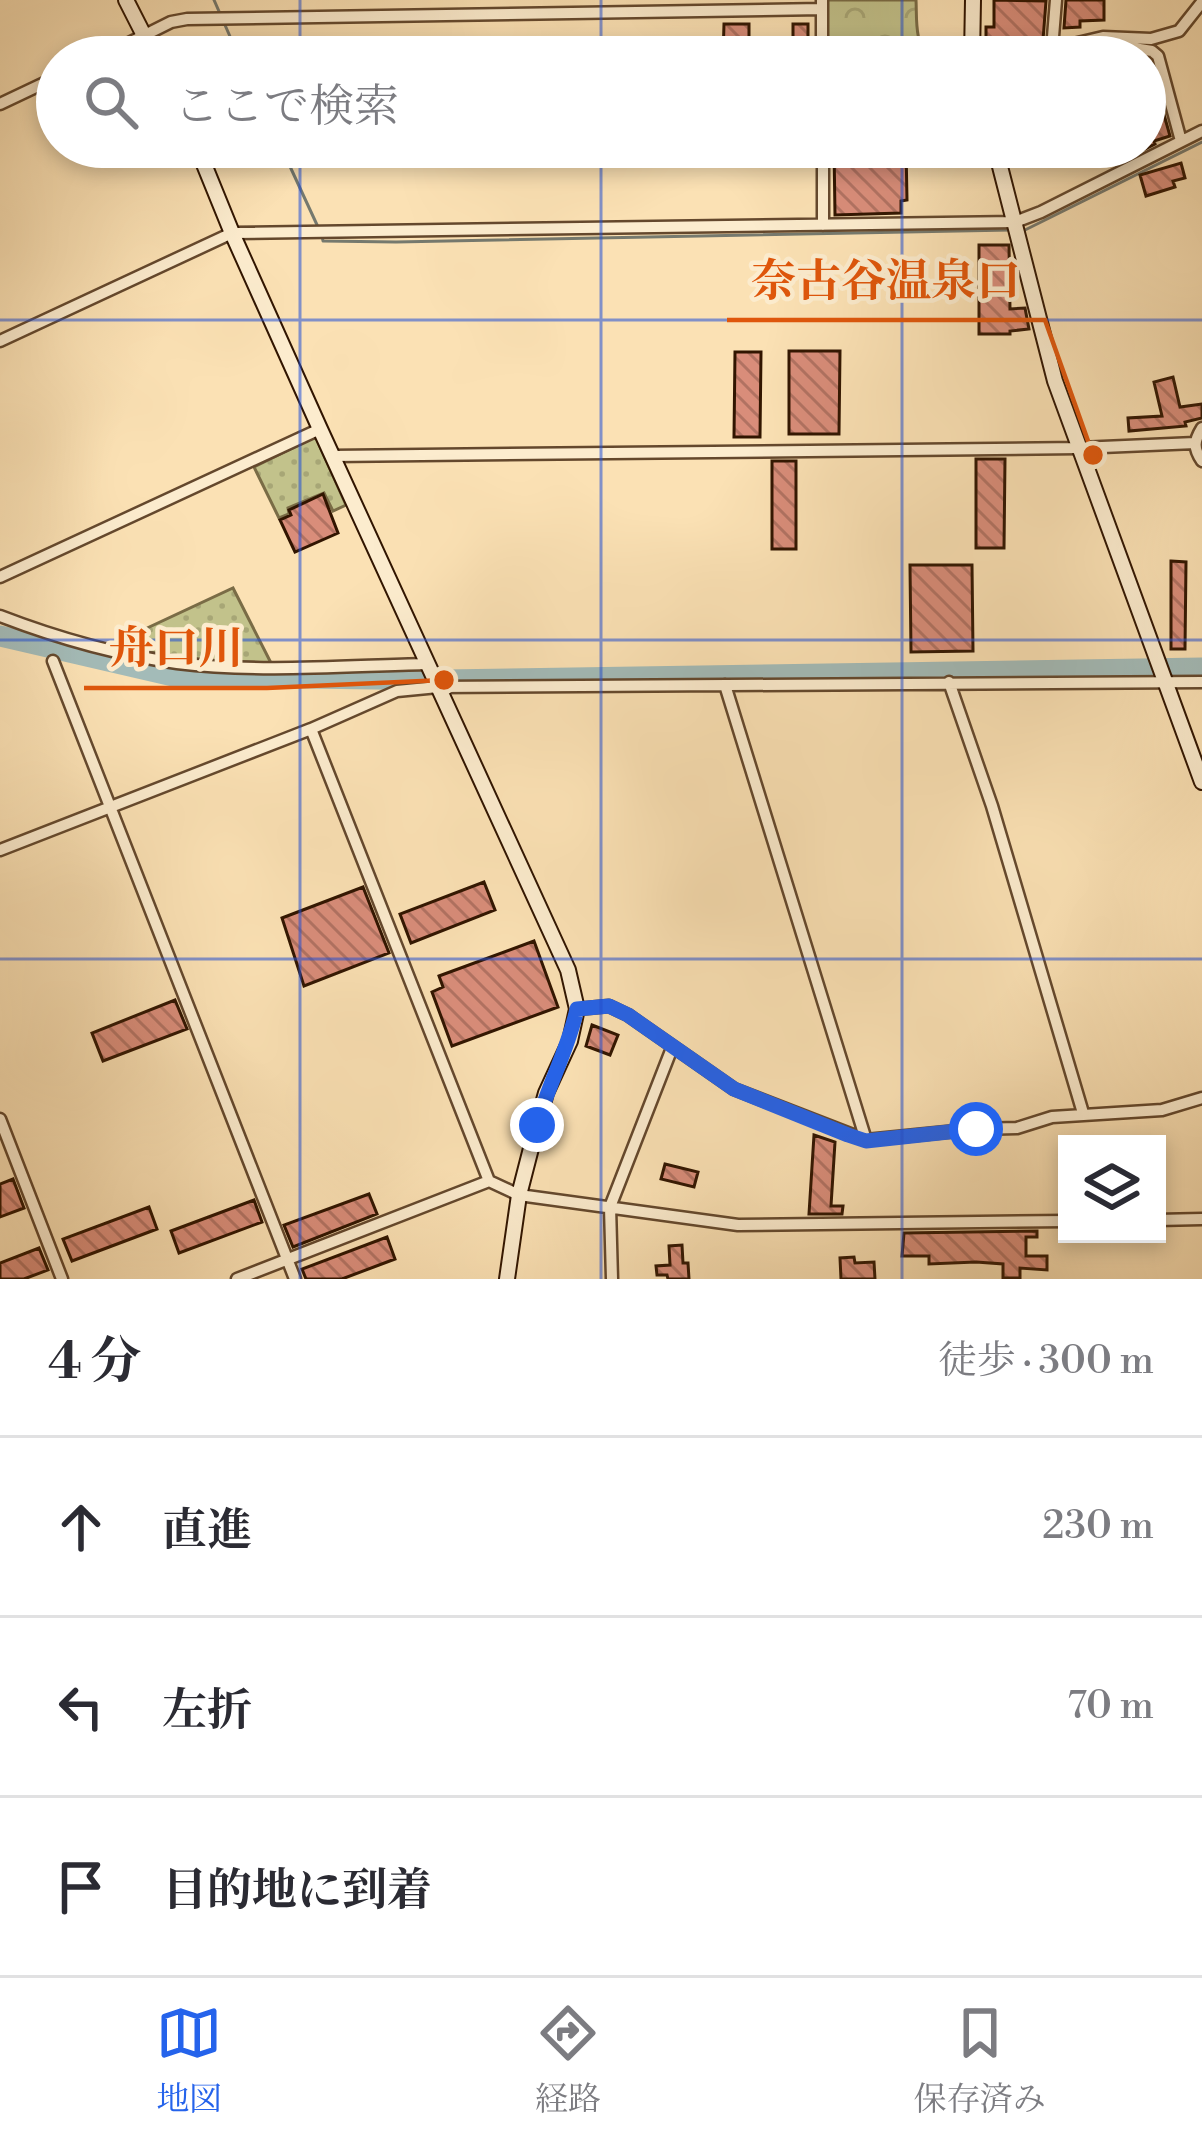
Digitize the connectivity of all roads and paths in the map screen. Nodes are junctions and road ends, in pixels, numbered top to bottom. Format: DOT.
graph roads {
  1 [pos="126,0"];
  2 [pos="973,0"];
  3 [pos="1056,0"];
  4 [pos="1202,2"];
  5 [pos="822,5"];
  6 [pos="145,36"];
  7 [pos="822,36"];
  8 [pos="974,36"];
  9 [pos="1053,36"];
  10 [pos="1161,36"];
  11 [pos="1166,86"];
  12 [pos="36,87"];
  13 [pos="0,104"];
  14 [pos="1202,130"];
  15 [pos="1181,141"];
  16 [pos="1166,149"];
  17 [pos="206,168"];
  18 [pos="823,168"];
  19 [pos="1001,168"];
  20 [pos="1128,168"];
  21 [pos="824,225"];
  22 [pos="1016,227"];
  23 [pos="232,233"];
  24 [pos="0,340"];
  25 [pos="1202,428"];
  26 [pos="320,429"];
  27 [pos="1195,443"];
  28 [pos="1079,448"];
  29 [pos="333,455"];
  30 [pos="1202,461"];
  31 [pos="0,577"];
  32 [pos="0,616"];
  33 [pos="52,661"];
  34 [pos="425,664"];
  35 [pos="1163,673"];
  36 [pos="949,682"];
  37 [pos="1202,682"];
  38 [pos="725,685"];
  39 [pos="438,687"];
  40 [pos="311,729"];
  41 [pos="1202,782"];
  42 [pos="110,806"];
  43 [pos="0,850"];
  44 [pos="577,1009"];
  45 [pos="672,1048"];
  46 [pos="1202,1099"];
  47 [pos="1083,1113"];
  48 [pos="0,1119"];
  49 [pos="866,1141"];
  50 [pos="489,1181"];
  51 [pos="519,1195"];
  52 [pos="610,1207"];
  53 [pos="1202,1219"];
  54 [pos="1166,1220"];
  55 [pos="1058,1221"];
  56 [pos="287,1260"];
  57 [pos="62,1279"];
  58 [pos="237,1279"];
  59 [pos="295,1279"];
  60 [pos="507,1279"];
  61 [pos="612,1279"];
  1 -- 6 [label="street"];
  2 -- 8 [label="street"];
  3 -- 9 [label="street"];
  4 -- 10 [label="street"];
  5 -- 6 [label="street"];
  5 -- 7 [label="street"];
  11 -- 15 [label="street"];
  12 -- 13 [label="street"];
  14 -- 15 [label="street"];
  15 -- 16 [label="street"];
  17 -- 23 [label="street"];
  18 -- 21 [label="street"];
  19 -- 22 [label="street"];
  20 -- 22 [label="street"];
  21 -- 22 [label="street"];
  21 -- 23 [label="street"];
  22 -- 28 [label="street"];
  23 -- 24 [label="street"];
  23 -- 26 [label="street"];
  25 -- 27 [label="street"];
  26 -- 29 [label="street"];
  26 -- 31 [label="street"];
  27 -- 28 [label="street"];
  27 -- 30 [label="street"];
  28 -- 29 [label="street"];
  28 -- 35 [label="street"];
  29 -- 34 [label="street"];
  32 -- 34 [label="street"];
  33 -- 42 [label="street"];
  34 -- 39 [label="street"];
  35 -- 36 [label="street"];
  35 -- 37 [label="street"];
  35 -- 41 [label="street"];
  36 -- 38 [label="street"];
  36 -- 47 [label="street"];
  38 -- 39 [label="street"];
  38 -- 49 [label="street"];
  39 -- 40 [label="street"];
  39 -- 44 [label="street"];
  40 -- 42 [label="street"];
  40 -- 50 [label="street"];
  42 -- 43 [label="street"];
  42 -- 56 [label="street"];
  44 -- 45 [label="street"];
  44 -- 51 [label="street"];
  45 -- 49 [label="street"];
  45 -- 52 [label="street"];
  46 -- 47 [label="street"];
  47 -- 49 [label="street"];
  48 -- 57 [label="street"];
  50 -- 51 [label="street"];
  50 -- 56 [label="street"];
  51 -- 52 [label="street"];
  51 -- 60 [label="street"];
  52 -- 55 [label="street"];
  52 -- 61 [label="street"];
  53 -- 54 [label="street"];
  56 -- 58 [label="street"];
  56 -- 59 [label="street"];
}
